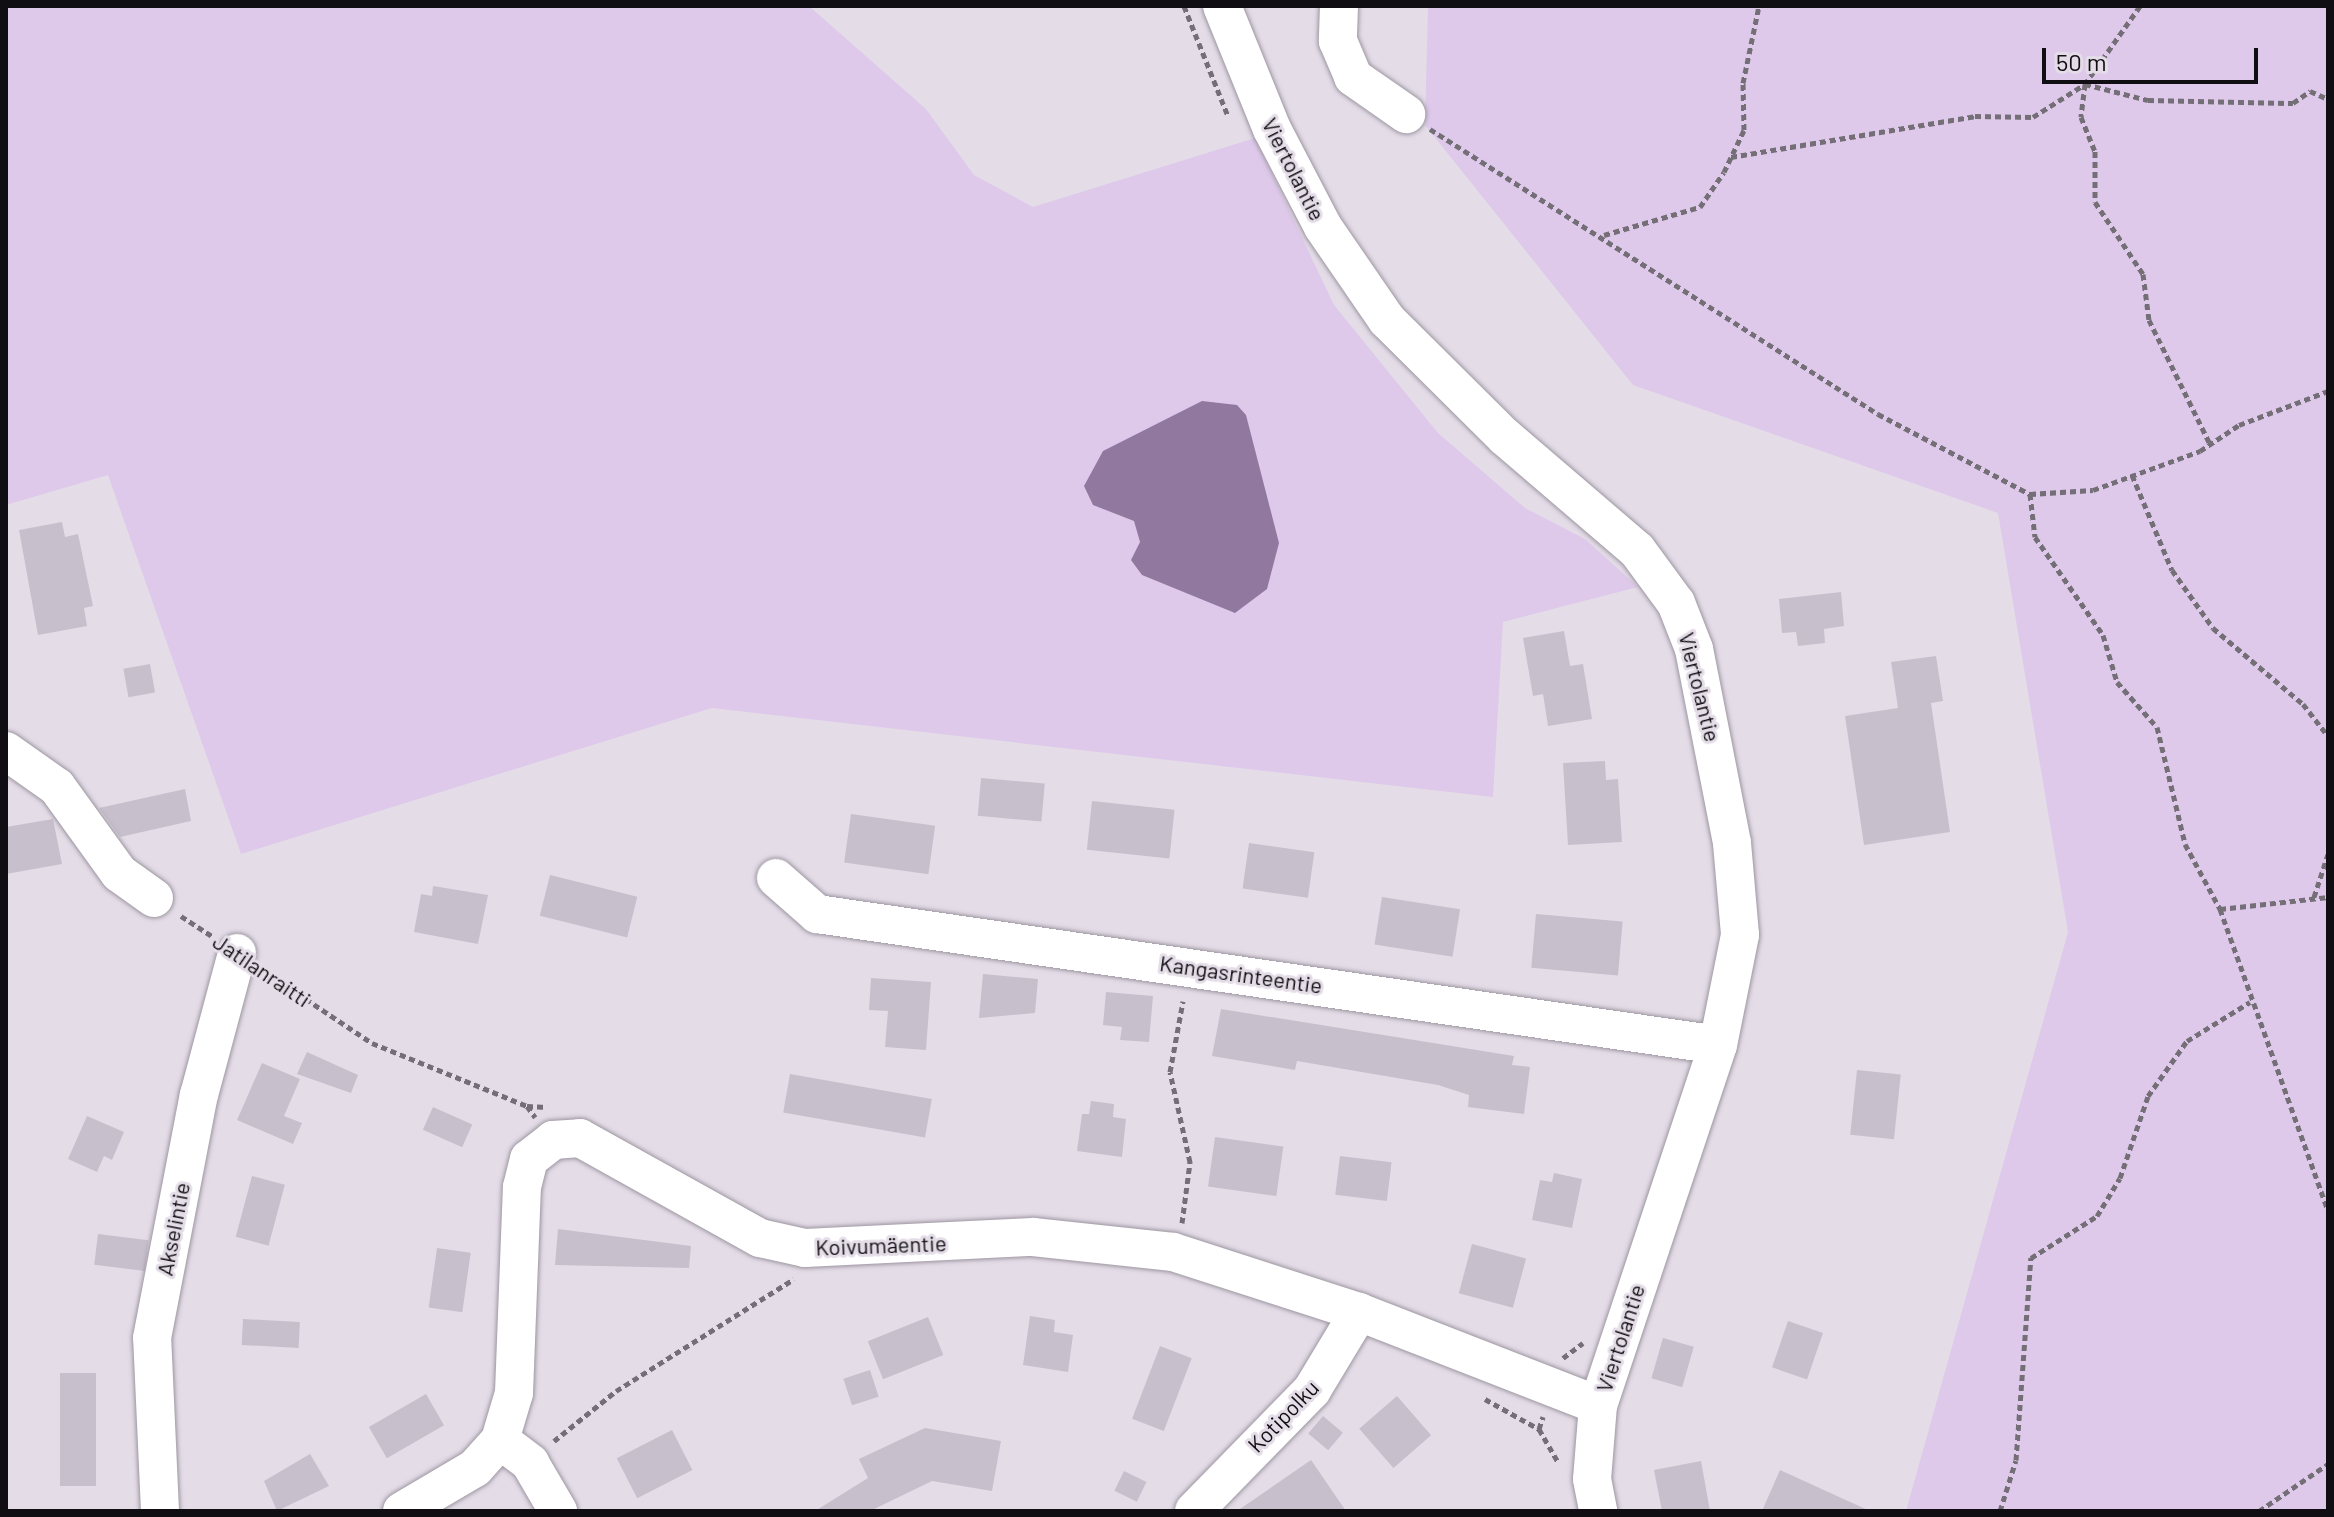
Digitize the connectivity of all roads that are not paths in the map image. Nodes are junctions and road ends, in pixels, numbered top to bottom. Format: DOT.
graph roads {
  1 [pos="1222,6"];
  2 [pos="1339,6"];
  3 [pos="1406,114"];
  4 [pos="6,751"];
  5 [pos="776,878"];
  6 [pos="154,898"];
  7 [pos="237,953"];
  8 [pos="1718,1045"];
  9 [pos="1359,1312"];
  10 [pos="1598,1405"];
  11 [pos="500,1440"];
  12 [pos="160,1511"];
  13 [pos="402,1511"];
  14 [pos="558,1511"];
  15 [pos="1194,1511"];
  16 [pos="1598,1511"];
  1 -- 8 [label="street, Viertolantie"];
  2 -- 3 [label="street"];
  4 -- 6 [label="street"];
  5 -- 8 [label="street, Kangasrinteentie"];
  7 -- 12 [label="street, Akselintie"];
  8 -- 10 [label="street, Viertolantie"];
  9 -- 10 [label="street, Koivumäentie"];
  9 -- 11 [label="street, Koivumäentie"];
  9 -- 15 [label="street, Kotipolku"];
  10 -- 16 [label="street, Viertolantie"];
  11 -- 13 [label="street"];
  11 -- 14 [label="street"];
}
